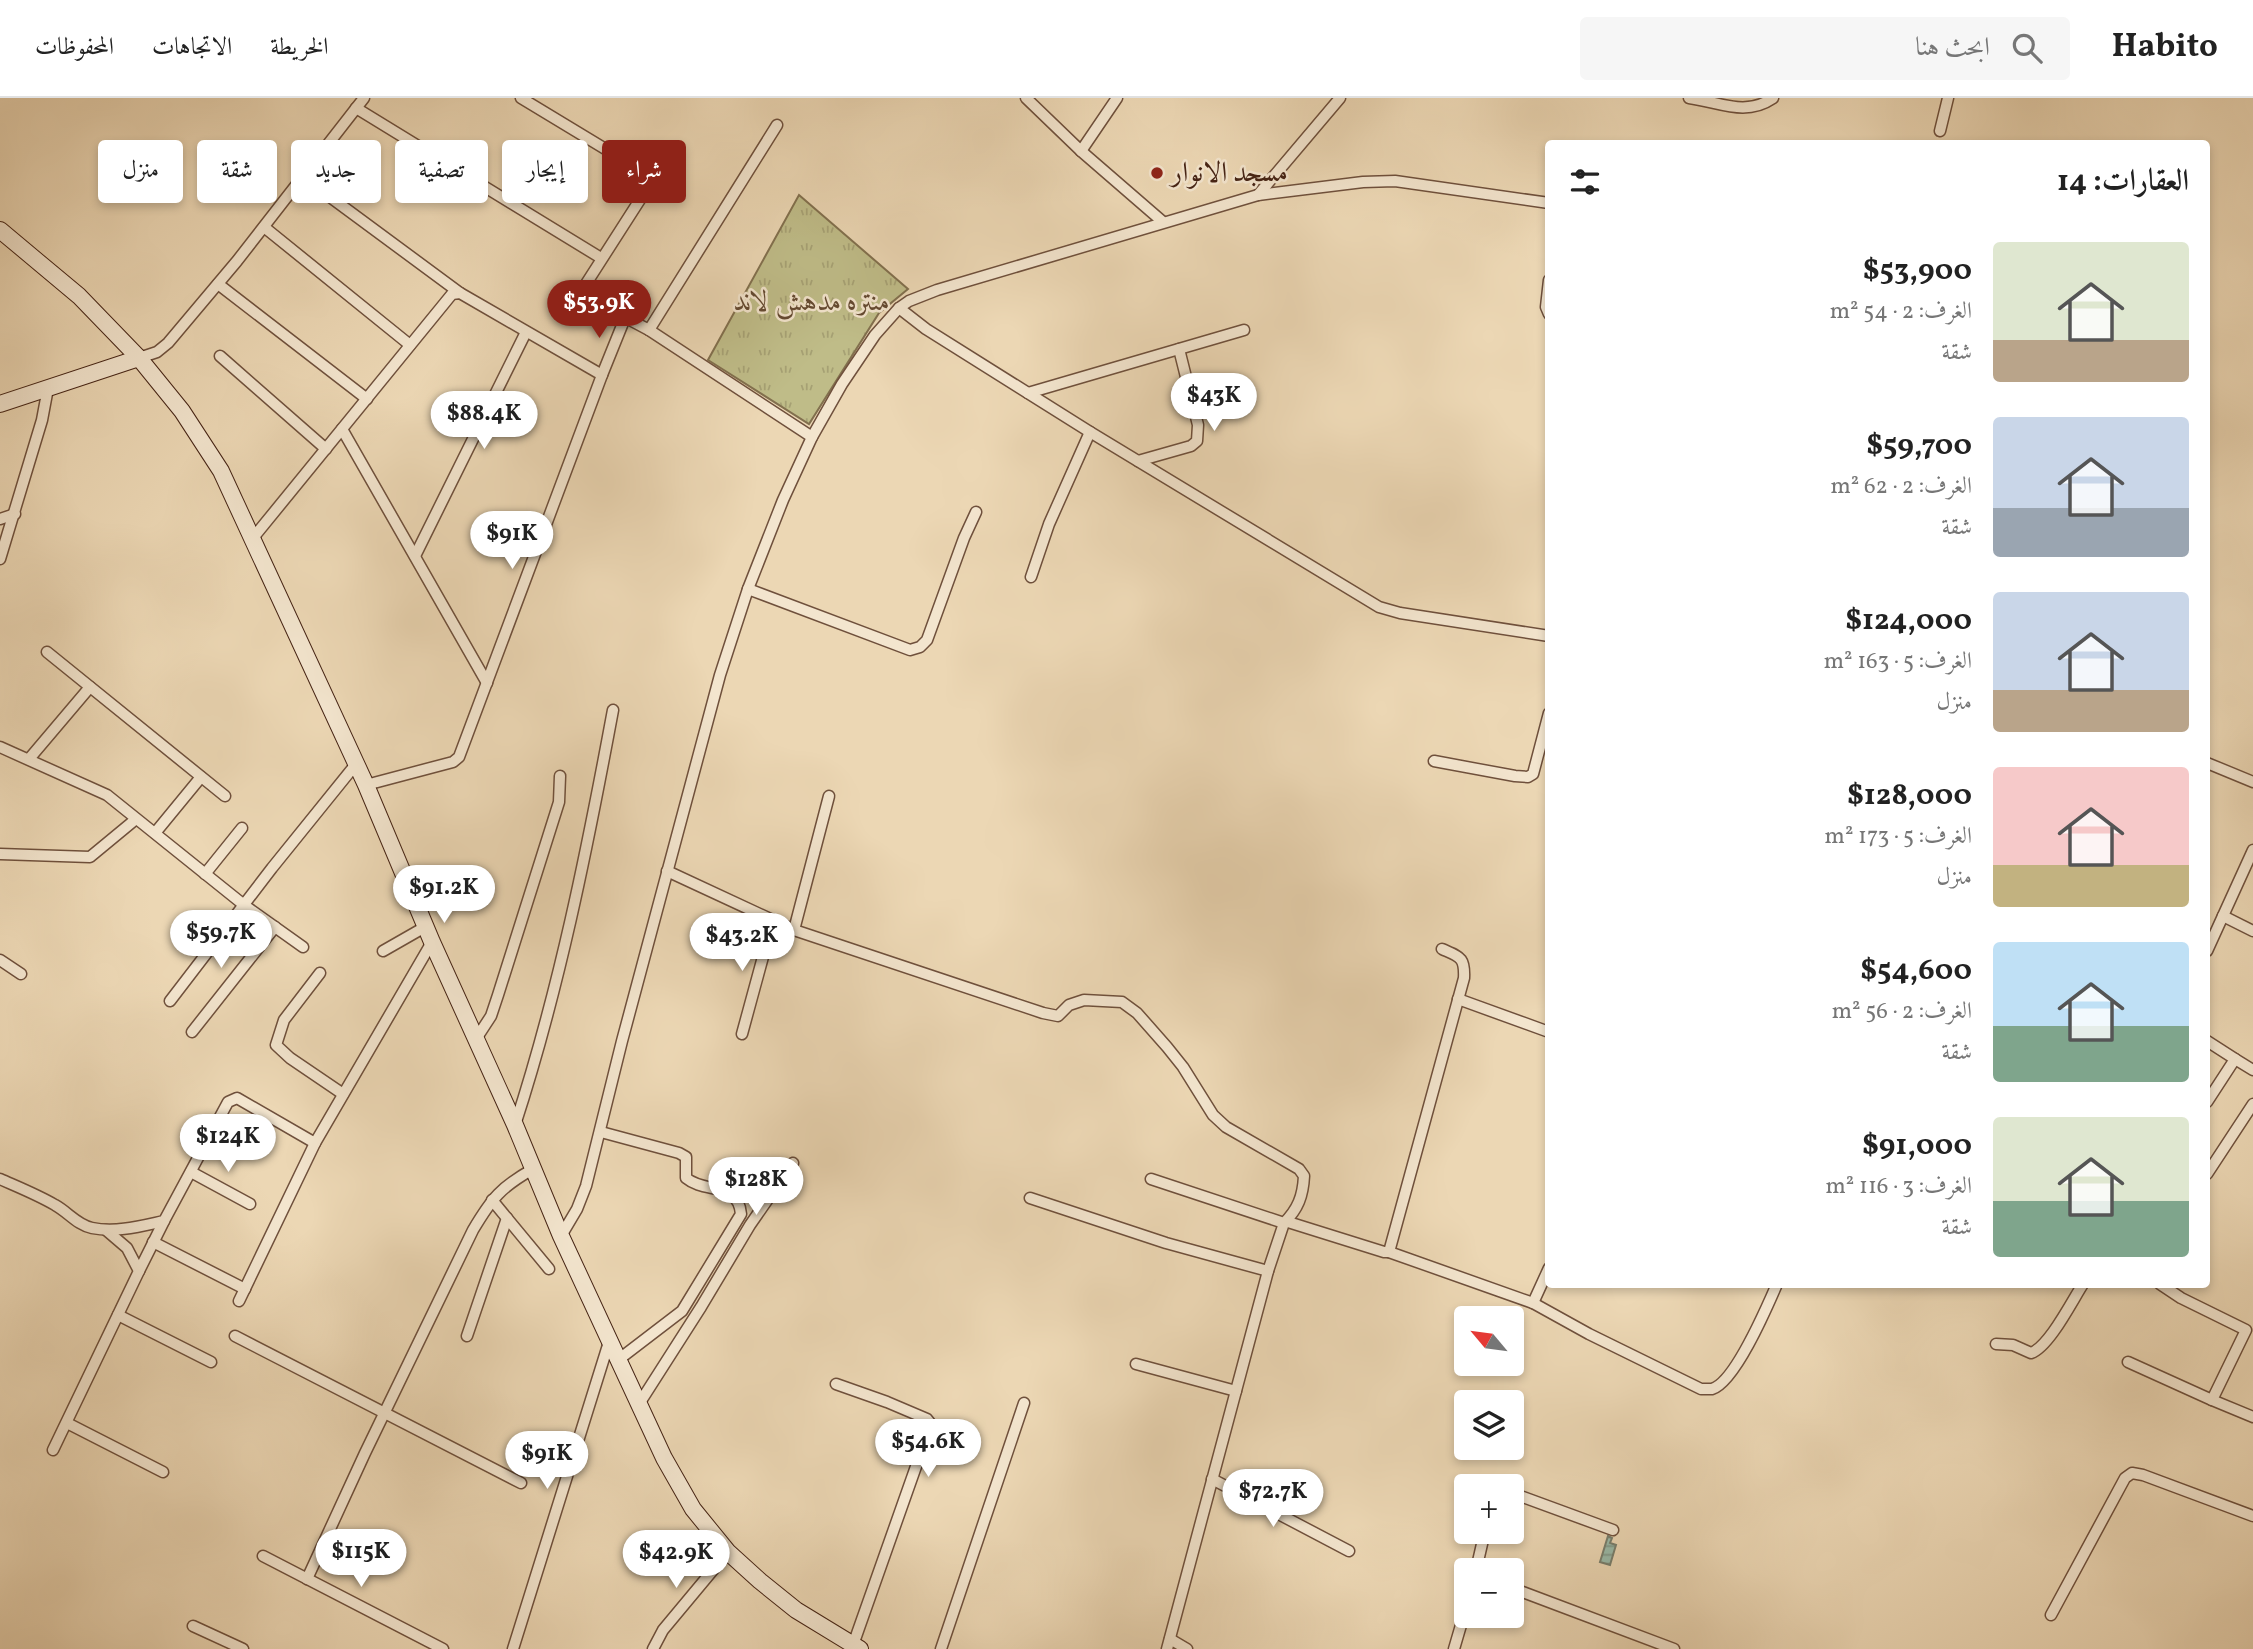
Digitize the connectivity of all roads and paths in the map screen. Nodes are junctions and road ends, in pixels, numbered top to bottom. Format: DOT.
graph roads {
  1 [pos="364,98"];
  2 [pos="521,98"];
  3 [pos="1026,98"];
  4 [pos="1117,98"];
  5 [pos="1339,98"];
  6 [pos="1689,98"];
  7 [pos="1773,98"];
  8 [pos="1948,98"];
  9 [pos="356,108"];
  10 [pos="777,125"];
  11 [pos="1940,131"];
  12 [pos="331,140"];
  13 [pos="1081,151"];
  14 [pos="291,192"];
  15 [pos="1258,195"];
  16 [pos="1545,201"];
  17 [pos="338,203"];
  18 [pos="1163,222"];
  19 [pos="264,227"];
  20 [pos="0,230"];
  21 [pos="601,258"];
  22 [pos="218,284"];
  23 [pos="460,293"];
  24 [pos="899,308"];
  25 [pos="625,318"];
  26 [pos="649,330"];
  27 [pos="1244,330"];
  28 [pos="526,332"];
  29 [pos="410,345"];
  30 [pos="1179,349"];
  31 [pos="220,356"];
  32 [pos="139,358"];
  33 [pos="602,375"];
  34 [pos="48,388"];
  35 [pos="1028,393"];
  36 [pos="367,399"];
  37 [pos="0,404"];
  38 [pos="342,429"];
  39 [pos="1090,432"];
  40 [pos="812,437"];
  41 [pos="326,449"];
  42 [pos="1138,461"];
  43 [pos="976,512"];
  44 [pos="15,514"];
  45 [pos="0,519"];
  46 [pos="253,538"];
  47 [pos="415,556"];
  48 [pos="0,559"];
  49 [pos="1031,577"];
  50 [pos="748,589"];
  51 [pos="1545,635"];
  52 [pos="47,652"];
  53 [pos="487,683"];
  54 [pos="90,687"];
  55 [pos="613,710"];
  56 [pos="1545,728"];
  57 [pos="0,747"];
  58 [pos="29,760"];
  59 [pos="1434,761"];
  60 [pos="356,764"];
  61 [pos="2210,764"];
  62 [pos="560,776"];
  63 [pos="201,777"];
  64 [pos="2253,782"];
  65 [pos="366,785"];
  66 [pos="225,796"];
  67 [pos="829,796"];
  68 [pos="136,819"];
  69 [pos="242,828"];
  70 [pos="155,833"];
  71 [pos="2253,850"];
  72 [pos="0,853"];
  73 [pos="667,871"];
  74 [pos="205,874"];
  75 [pos="244,905"];
  76 [pos="2223,916"];
  77 [pos="773,920"];
  78 [pos="275,927"];
  79 [pos="794,930"];
  80 [pos="2253,931"];
  81 [pos="428,935"];
  82 [pos="2210,944"];
  83 [pos="303,947"];
  84 [pos="1442,949"];
  85 [pos="383,951"];
  86 [pos="0,960"];
  87 [pos="320,972"];
  88 [pos="21,974"];
  89 [pos="1458,999"];
  90 [pos="170,1002"];
  91 [pos="1545,1031"];
  92 [pos="192,1032"];
  93 [pos="742,1034"];
  94 [pos="476,1040"];
  95 [pos="2210,1043"];
  96 [pos="2235,1059"];
  97 [pos="2253,1070"];
  98 [pos="343,1094"];
  99 [pos="2210,1097"];
  100 [pos="2253,1104"];
  101 [pos="515,1125"];
  102 [pos="601,1132"];
  103 [pos="315,1143"];
  104 [pos="793,1163"];
  105 [pos="533,1169"];
  106 [pos="2210,1169"];
  107 [pos="191,1172"];
  108 [pos="0,1179"];
  109 [pos="1151,1179"];
  110 [pos="1030,1198"];
  111 [pos="492,1200"];
  112 [pos="250,1204"];
  113 [pos="507,1218"];
  114 [pos="164,1221"];
  115 [pos="1284,1223"];
  116 [pos="106,1230"];
  117 [pos="561,1236"];
  118 [pos="153,1242"];
  119 [pos="1389,1252"];
  120 [pos="550,1269"];
  121 [pos="139,1271"];
  122 [pos="1268,1271"];
  123 [pos="1545,1277"];
  124 [pos="1775,1288"];
  125 [pos="2081,1288"];
  126 [pos="2166,1288"];
  127 [pos="245,1289"];
  128 [pos="239,1301"];
  129 [pos="1533,1303"];
  130 [pos="118,1315"];
  131 [pos="2249,1331"];
  132 [pos="235,1336"];
  133 [pos="467,1336"];
  134 [pos="609,1342"];
  135 [pos="1996,1344"];
  136 [pos="618,1360"];
  137 [pos="211,1362"];
  138 [pos="2128,1362"];
  139 [pos="1136,1364"];
  140 [pos="836,1384"];
  141 [pos="1236,1391"];
  142 [pos="2212,1400"];
  143 [pos="1024,1403"];
  144 [pos="639,1404"];
  145 [pos="384,1413"];
  146 [pos="2253,1417"];
  147 [pos="66,1423"];
  148 [pos="54,1450"];
  149 [pos="163,1472"];
  150 [pos="1212,1479"];
  151 [pos="521,1483"];
  152 [pos="1524,1497"];
  153 [pos="2253,1516"];
  154 [pos="1613,1530"];
  155 [pos="1349,1551"];
  156 [pos="728,1552"];
  157 [pos="263,1556"];
  158 [pos="307,1579"];
  159 [pos="1524,1593"];
  160 [pos="2051,1615"];
  161 [pos="193,1626"];
  162 [pos="1460,1628"];
  163 [pos="1168,1644"];
  164 [pos="856,1647"];
  165 [pos="243,1649"];
  166 [pos="443,1649"];
  167 [pos="513,1649"];
  168 [pos="653,1649"];
  169 [pos="942,1649"];
  170 [pos="1187,1649"];
  171 [pos="1454,1649"];
  172 [pos="1674,1649"];
  1 -- 9 [label="street"];
  2 -- 21 [label="street"];
  3 -- 13 [label="street"];
  4 -- 13 [label="street"];
  5 -- 15 [label="street"];
  6 -- 7 [label="street"];
  8 -- 11 [label="street"];
  9 -- 12 [label="street"];
  9 -- 21 [label="street"];
  10 -- 26 [label="street"];
  13 -- 18 [label="street"];
  14 -- 19 [label="street"];
  15 -- 16 [label="street"];
  15 -- 18 [label="street"];
  17 -- 23 [label="street"];
  18 -- 24 [label="street"];
  19 -- 22 [label="street"];
  19 -- 29 [label="street"];
  20 -- 32 [label="main road"];
  21 -- 25 [label="street"];
  22 -- 32 [label="street"];
  22 -- 36 [label="street"];
  23 -- 28 [label="street"];
  23 -- 29 [label="street"];
  24 -- 35 [label="street"];
  24 -- 40 [label="street"];
  25 -- 26 [label="street"];
  25 -- 33 [label="street"];
  26 -- 40 [label="street"];
  27 -- 30 [label="street"];
  28 -- 33 [label="street"];
  28 -- 47 [label="street"];
  29 -- 36 [label="street"];
  30 -- 35 [label="street"];
  30 -- 42 [label="street"];
  31 -- 41 [label="street"];
  32 -- 34 [label="main road"];
  32 -- 46 [label="main road"];
  33 -- 53 [label="street"];
  34 -- 37 [label="main road"];
  34 -- 44 [label="street"];
  35 -- 39 [label="street"];
  36 -- 38 [label="street"];
  38 -- 41 [label="street"];
  38 -- 47 [label="street"];
  39 -- 42 [label="street"];
  39 -- 49 [label="street"];
  40 -- 50 [label="street"];
  41 -- 46 [label="street"];
  42 -- 51 [label="street"];
  43 -- 50 [label="street"];
  44 -- 45 [label="street"];
  44 -- 48 [label="street"];
  46 -- 60 [label="main road"];
  47 -- 53 [label="street"];
  50 -- 73 [label="street"];
  52 -- 54 [label="street"];
  53 -- 65 [label="street"];
  54 -- 58 [label="street"];
  54 -- 63 [label="street"];
  55 -- 101 [label="street"];
  56 -- 59 [label="street"];
  57 -- 58 [label="street"];
  58 -- 68 [label="street"];
  60 -- 65 [label="main road"];
  60 -- 75 [label="street"];
  61 -- 64 [label="street"];
  62 -- 94 [label="street"];
  63 -- 66 [label="street"];
  63 -- 70 [label="street"];
  65 -- 81 [label="main road"];
  67 -- 79 [label="street"];
  68 -- 70 [label="street"];
  68 -- 72 [label="street"];
  69 -- 74 [label="street"];
  70 -- 74 [label="street"];
  71 -- 76 [label="street"];
  73 -- 77 [label="street"];
  73 -- 102 [label="street"];
  74 -- 75 [label="street"];
  75 -- 78 [label="street"];
  75 -- 90 [label="street"];
  76 -- 80 [label="street"];
  76 -- 82 [label="street"];
  77 -- 79 [label="street"];
  77 -- 93 [label="street"];
  78 -- 83 [label="street"];
  78 -- 92 [label="street"];
  79 -- 115 [label="street"];
  81 -- 85 [label="street"];
  81 -- 94 [label="main road"];
  81 -- 98 [label="street"];
  84 -- 89 [label="street"];
  86 -- 88 [label="street"];
  87 -- 98 [label="street"];
  89 -- 91 [label="street"];
  89 -- 119 [label="street"];
  94 -- 101 [label="main road"];
  95 -- 96 [label="street"];
  96 -- 97 [label="street"];
  96 -- 99 [label="street"];
  98 -- 103 [label="street"];
  100 -- 106 [label="street"];
  101 -- 105 [label="main road"];
  102 -- 117 [label="street"];
  102 -- 136 [label="street"];
  103 -- 107 [label="street"];
  103 -- 127 [label="street"];
  104 -- 144 [label="street"];
  105 -- 111 [label="street"];
  105 -- 117 [label="main road"];
  107 -- 112 [label="street"];
  107 -- 114 [label="street"];
  108 -- 116 [label="street"];
  109 -- 115 [label="street"];
  110 -- 122 [label="street"];
  111 -- 113 [label="street"];
  111 -- 145 [label="street"];
  113 -- 120 [label="street"];
  113 -- 133 [label="street"];
  114 -- 116 [label="street"];
  114 -- 118 [label="street"];
  115 -- 119 [label="street"];
  115 -- 122 [label="street"];
  116 -- 121 [label="street"];
  117 -- 134 [label="main road"];
  118 -- 121 [label="street"];
  118 -- 127 [label="street"];
  119 -- 129 [label="street"];
  121 -- 130 [label="street"];
  122 -- 141 [label="street"];
  123 -- 129 [label="street"];
  124 -- 129 [label="street"];
  125 -- 135 [label="street"];
  126 -- 131 [label="street"];
  127 -- 128 [label="street"];
  130 -- 137 [label="street"];
  130 -- 147 [label="street"];
  131 -- 142 [label="street"];
  132 -- 145 [label="street"];
  134 -- 136 [label="main road"];
  134 -- 167 [label="street"];
  136 -- 144 [label="main road"];
  138 -- 142 [label="street"];
  139 -- 141 [label="street"];
  140 -- 164 [label="street"];
  141 -- 150 [label="street"];
  142 -- 146 [label="street"];
  143 -- 169 [label="street"];
  144 -- 156 [label="main road"];
  145 -- 151 [label="street"];
  145 -- 158 [label="street"];
  147 -- 148 [label="street"];
  147 -- 149 [label="street"];
  150 -- 155 [label="street"];
  150 -- 163 [label="street"];
  152 -- 154 [label="street"];
  153 -- 160 [label="street"];
  156 -- 164 [label="main road"];
  156 -- 168 [label="street"];
  157 -- 158 [label="street"];
  158 -- 166 [label="street"];
  159 -- 172 [label="street"];
  161 -- 165 [label="street"];
  162 -- 171 [label="street"];
  163 -- 170 [label="street"];
}
